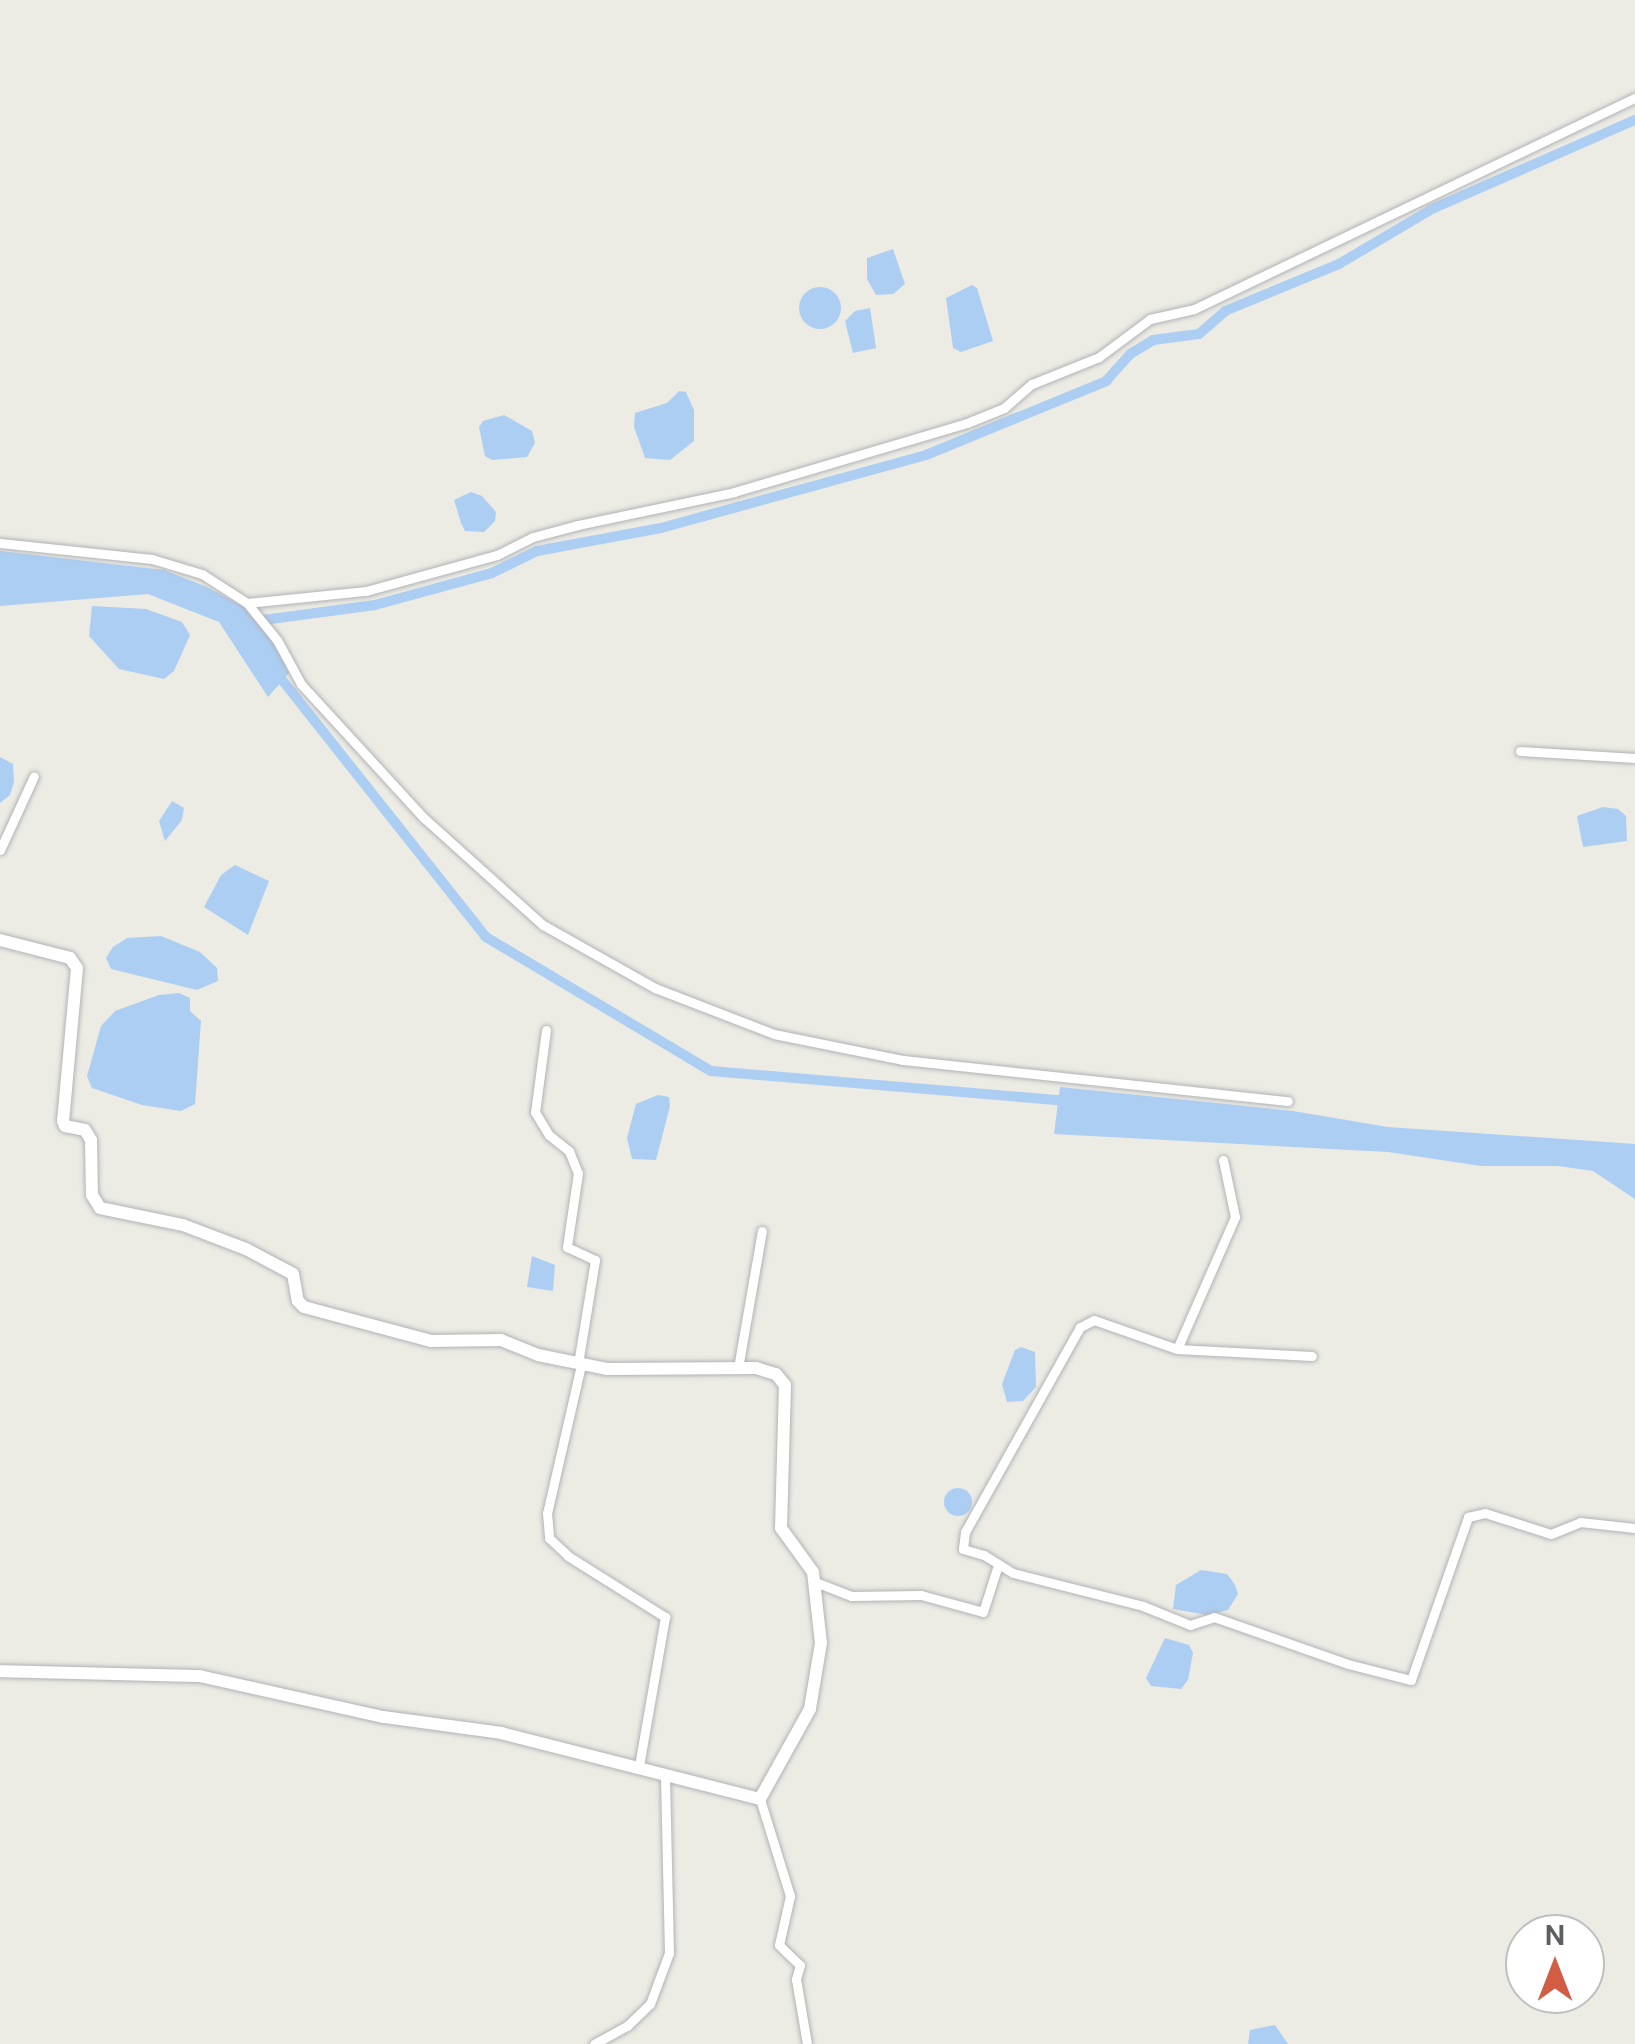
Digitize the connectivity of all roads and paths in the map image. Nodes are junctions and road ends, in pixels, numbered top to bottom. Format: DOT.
graph roads {
  1 [pos="1635,98"];
  2 [pos="0,543"];
  3 [pos="246,603"];
  4 [pos="1520,751"];
  5 [pos="1635,758"];
  6 [pos="34,776"];
  7 [pos="0,850"];
  8 [pos="0,940"];
  9 [pos="546,1030"];
  10 [pos="1288,1101"];
  11 [pos="1224,1160"];
  12 [pos="762,1231"];
  13 [pos="1177,1349"];
  14 [pos="1312,1356"];
  15 [pos="580,1365"];
  16 [pos="738,1368"];
  17 [pos="1635,1528"];
  18 [pos="998,1565"];
  19 [pos="815,1582"];
  20 [pos="0,1671"];
  21 [pos="639,1766"];
  22 [pos="665,1774"];
  23 [pos="760,1799"];
  24 [pos="594,2044"];
  25 [pos="807,2044"];
  1 -- 3 [label="street"];
  2 -- 3 [label="street"];
  3 -- 10 [label="street"];
  4 -- 5 [label="street"];
  6 -- 7 [label="street"];
  8 -- 15 [label="street"];
  9 -- 15 [label="street"];
  11 -- 13 [label="street"];
  12 -- 16 [label="street"];
  13 -- 14 [label="street"];
  13 -- 18 [label="street"];
  15 -- 16 [label="street"];
  15 -- 21 [label="street"];
  16 -- 19 [label="street"];
  17 -- 18 [label="street"];
  18 -- 19 [label="street"];
  19 -- 23 [label="street"];
  20 -- 21 [label="street"];
  21 -- 22 [label="street"];
  22 -- 23 [label="street"];
  22 -- 24 [label="street"];
  23 -- 25 [label="street"];
}
